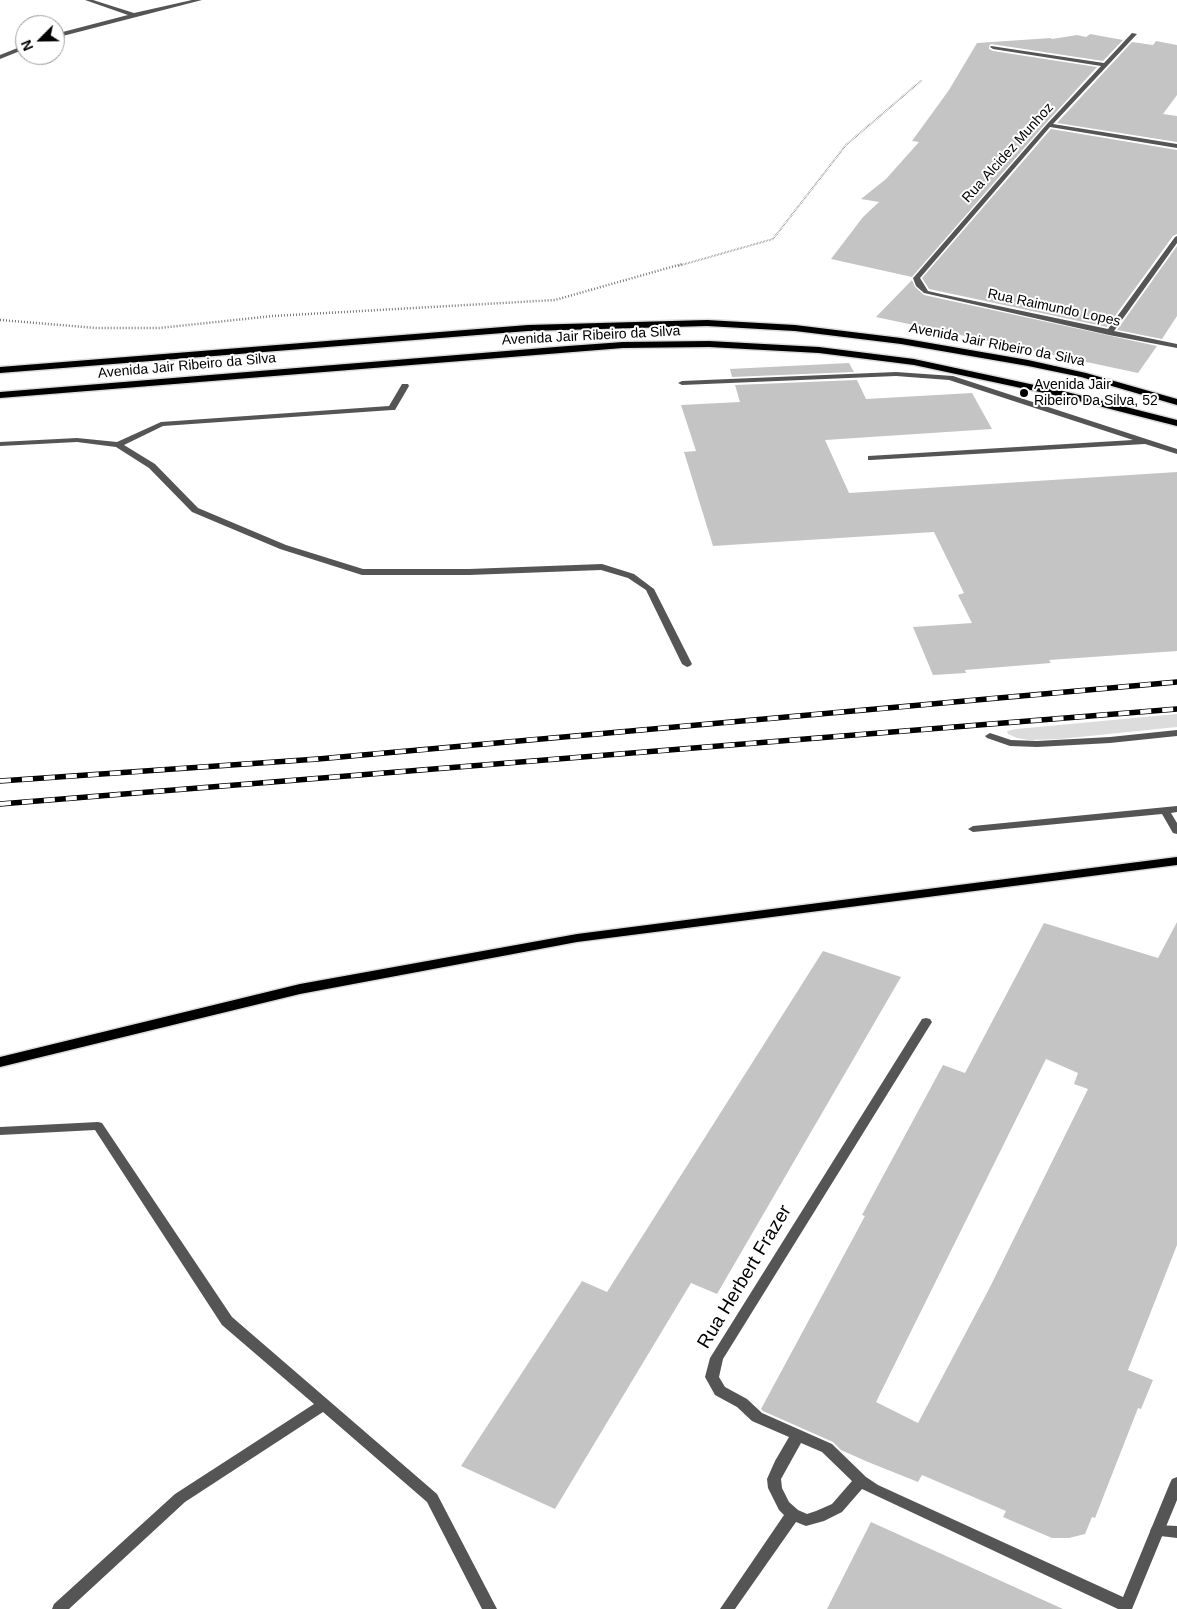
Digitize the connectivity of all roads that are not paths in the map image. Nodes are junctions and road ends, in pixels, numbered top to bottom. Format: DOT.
graph roads {
  1 [pos="88,0"];
  2 [pos="198,0"];
  3 [pos="133,15"];
  4 [pos="65,33"];
  5 [pos="1134,34"];
  6 [pos="993,46"];
  7 [pos="15,51"];
  8 [pos="0,57"];
  9 [pos="1105,65"];
  10 [pos="1049,125"];
  11 [pos="1177,146"];
  12 [pos="1177,238"];
  13 [pos="926,292"];
  14 [pos="1109,333"];
  15 [pos="860,336"];
  16 [pos="1177,346"];
  17 [pos="819,350"];
  18 [pos="2,369"];
  19 [pos="682,383"];
  20 [pos="405,386"];
  21 [pos="0,395"];
  22 [pos="1177,402"];
  23 [pos="1177,423"];
  24 [pos="1149,442"];
  25 [pos="0,444"];
  26 [pos="118,445"];
  27 [pos="1177,452"];
  28 [pos="871,458"];
  29 [pos="687,664"];
  30 [pos="1177,733"];
  31 [pos="990,736"];
  32 [pos="1177,810"];
  33 [pos="1164,811"];
  34 [pos="974,829"];
  35 [pos="1177,831"];
  36 [pos="1177,861"];
  37 [pos="926,1022"];
  38 [pos="0,1062"];
  39 [pos="0,1131"];
  40 [pos="324,1405"];
  41 [pos="798,1435"];
  42 [pos="861,1481"];
  43 [pos="1177,1483"];
  44 [pos="793,1514"];
  45 [pos="1157,1531"];
  46 [pos="1177,1532"];
  47 [pos="1126,1607"];
  48 [pos="59,1609"];
  49 [pos="490,1609"];
  50 [pos="727,1609"];
  1 -- 3 [label="street"];
  2 -- 3 [label="street"];
  3 -- 4 [label="street"];
  5 -- 9 [label="street, Rua Alcidez Munhoz"];
  6 -- 9 [label="street"];
  7 -- 8 [label="street"];
  9 -- 10 [label="street, Rua Alcidez Munhoz"];
  10 -- 11 [label="street"];
  10 -- 13 [label="street, Rua Alcidez Munhoz"];
  12 -- 14 [label="street"];
  13 -- 14 [label="street, Rua Raimundo Lopes"];
  14 -- 16 [label="street, Rua Raimundo Lopes"];
  15 -- 17 [label="main road"];
  15 -- 18 [label="main road, Avenida Jair Ribeiro da Silva"];
  15 -- 22 [label="main road, Avenida Jair Ribeiro da Silva"];
  17 -- 21 [label="main road, Avenida Jair Ribeiro da Silva"];
  17 -- 23 [label="main road, Avenida Jair Ribeiro da Silva"];
  19 -- 24 [label="street"];
  20 -- 26 [label="street"];
  24 -- 27 [label="street"];
  24 -- 28 [label="street"];
  25 -- 26 [label="street"];
  26 -- 29 [label="street"];
  30 -- 31 [label="street"];
  32 -- 33 [label="street"];
  33 -- 34 [label="street"];
  33 -- 35 [label="street"];
  36 -- 38 [label="main road"];
  37 -- 41 [label="street, Rua Herbert Frazer"];
  39 -- 40 [label="street"];
  40 -- 48 [label="street"];
  40 -- 49 [label="street"];
  41 -- 42 [label="street, Rua Herbert Frazer"];
  41 -- 44 [label="street"];
  42 -- 44 [label="street"];
  42 -- 47 [label="street, Rua Herbert Frazer"];
  43 -- 45 [label="street"];
  44 -- 50 [label="street"];
  45 -- 46 [label="street"];
  45 -- 47 [label="street"];
}
